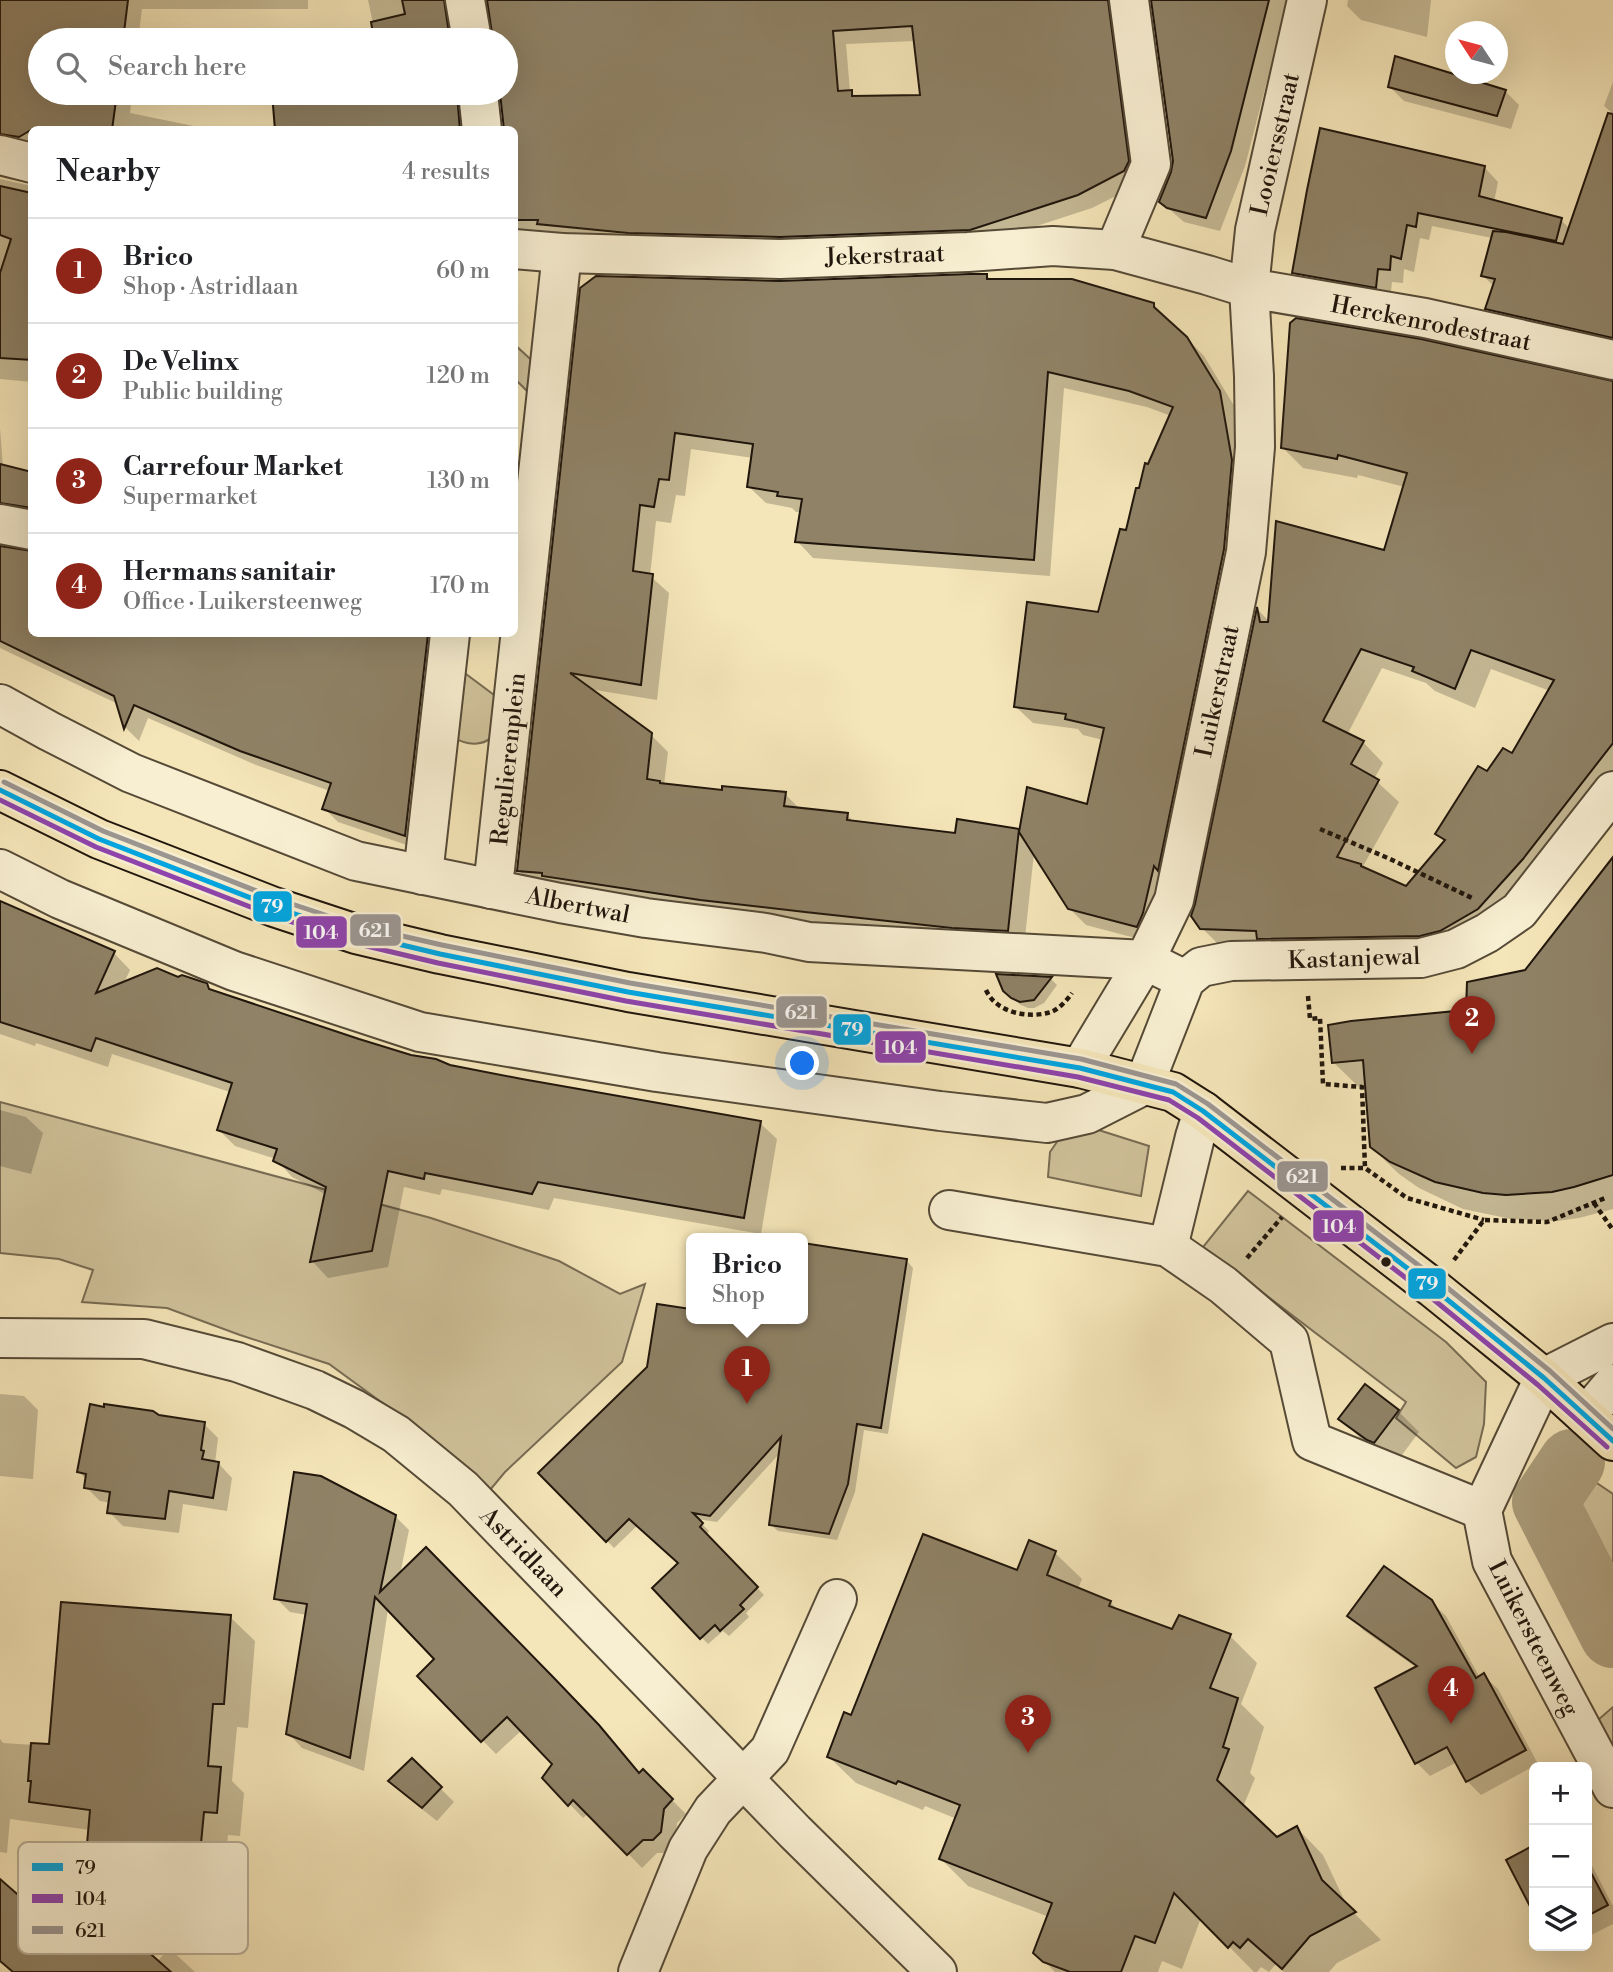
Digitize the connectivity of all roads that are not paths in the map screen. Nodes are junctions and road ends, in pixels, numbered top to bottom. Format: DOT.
graph roads {
  1 [pos="466,0"];
  2 [pos="1129,0"];
  3 [pos="1307,0"];
  4 [pos="470,28"];
  5 [pos="479,105"];
  6 [pos="482,126"];
  7 [pos="0,155"];
  8 [pos="28,162"];
  9 [pos="518,249"];
  10 [pos="1115,250"];
  11 [pos="562,253"];
  12 [pos="1249,288"];
  13 [pos="1613,360"];
  14 [pos="0,524"];
  15 [pos="28,529"];
  16 [pos="450,637"];
  17 [pos="0,704"];
  18 [pos="0,790"];
  19 [pos="1613,791"];
  20 [pos="0,869"];
  21 [pos="422,875"];
  22 [pos="491,888"];
  23 [pos="1145,960"];
  24 [pos="1185,980"];
  25 [pos="1080,1068"];
  26 [pos="1144,1084"];
  27 [pos="1203,1111"];
  28 [pos="949,1210"];
  29 [pos="1168,1247"];
  30 [pos="0,1338"];
  31 [pos="1613,1343"];
  32 [pos="1544,1378"];
  33 [pos="1613,1384"];
  34 [pos="1599,1429"];
  35 [pos="1482,1510"];
  36 [pos="837,1598"];
  37 [pos="744,1778"];
  38 [pos="1613,1788"];
  39 [pos="638,1972"];
  40 [pos="937,1972"];
  1 -- 4 [label="street"];
  2 -- 10 [label="street"];
  3 -- 12 [label="street, Looiersstraat"];
  5 -- 6 [label="street"];
  7 -- 8 [label="street"];
  9 -- 11 [label="street, Jekerstraat"];
  10 -- 11 [label="street, Jekerstraat"];
  10 -- 12 [label="street, Jekerstraat"];
  11 -- 22 [label="street, Regulierenplein"];
  12 -- 13 [label="street, Herckenrodestraat"];
  12 -- 23 [label="street, Luikerstraat"];
  14 -- 15 [label="street"];
  16 -- 21 [label="street"];
  17 -- 21 [label="street, Albertwal"];
  18 -- 25 [label="main road"];
  19 -- 24 [label="street, Kastanjewal"];
  20 -- 26 [label="street"];
  21 -- 22 [label="street, Albertwal"];
  22 -- 23 [label="street, Albertwal"];
  23 -- 24 [label="street, Albertwal"];
  23 -- 25 [label="street, Luikerstraat"];
  24 -- 26 [label="street"];
  25 -- 26 [label="main road"];
  26 -- 27 [label="main road"];
  27 -- 29 [label="street"];
  27 -- 32 [label="main road"];
  28 -- 29 [label="street"];
  29 -- 35 [label="street"];
  30 -- 37 [label="street, Astridlaan"];
  31 -- 32 [label="street"];
  32 -- 34 [label="main road"];
  32 -- 35 [label="street"];
  33 -- 34 [label="street"];
  35 -- 38 [label="street, Luikersteenweg"];
  36 -- 37 [label="street"];
  37 -- 39 [label="street"];
  37 -- 40 [label="street, Astridlaan"];
}
